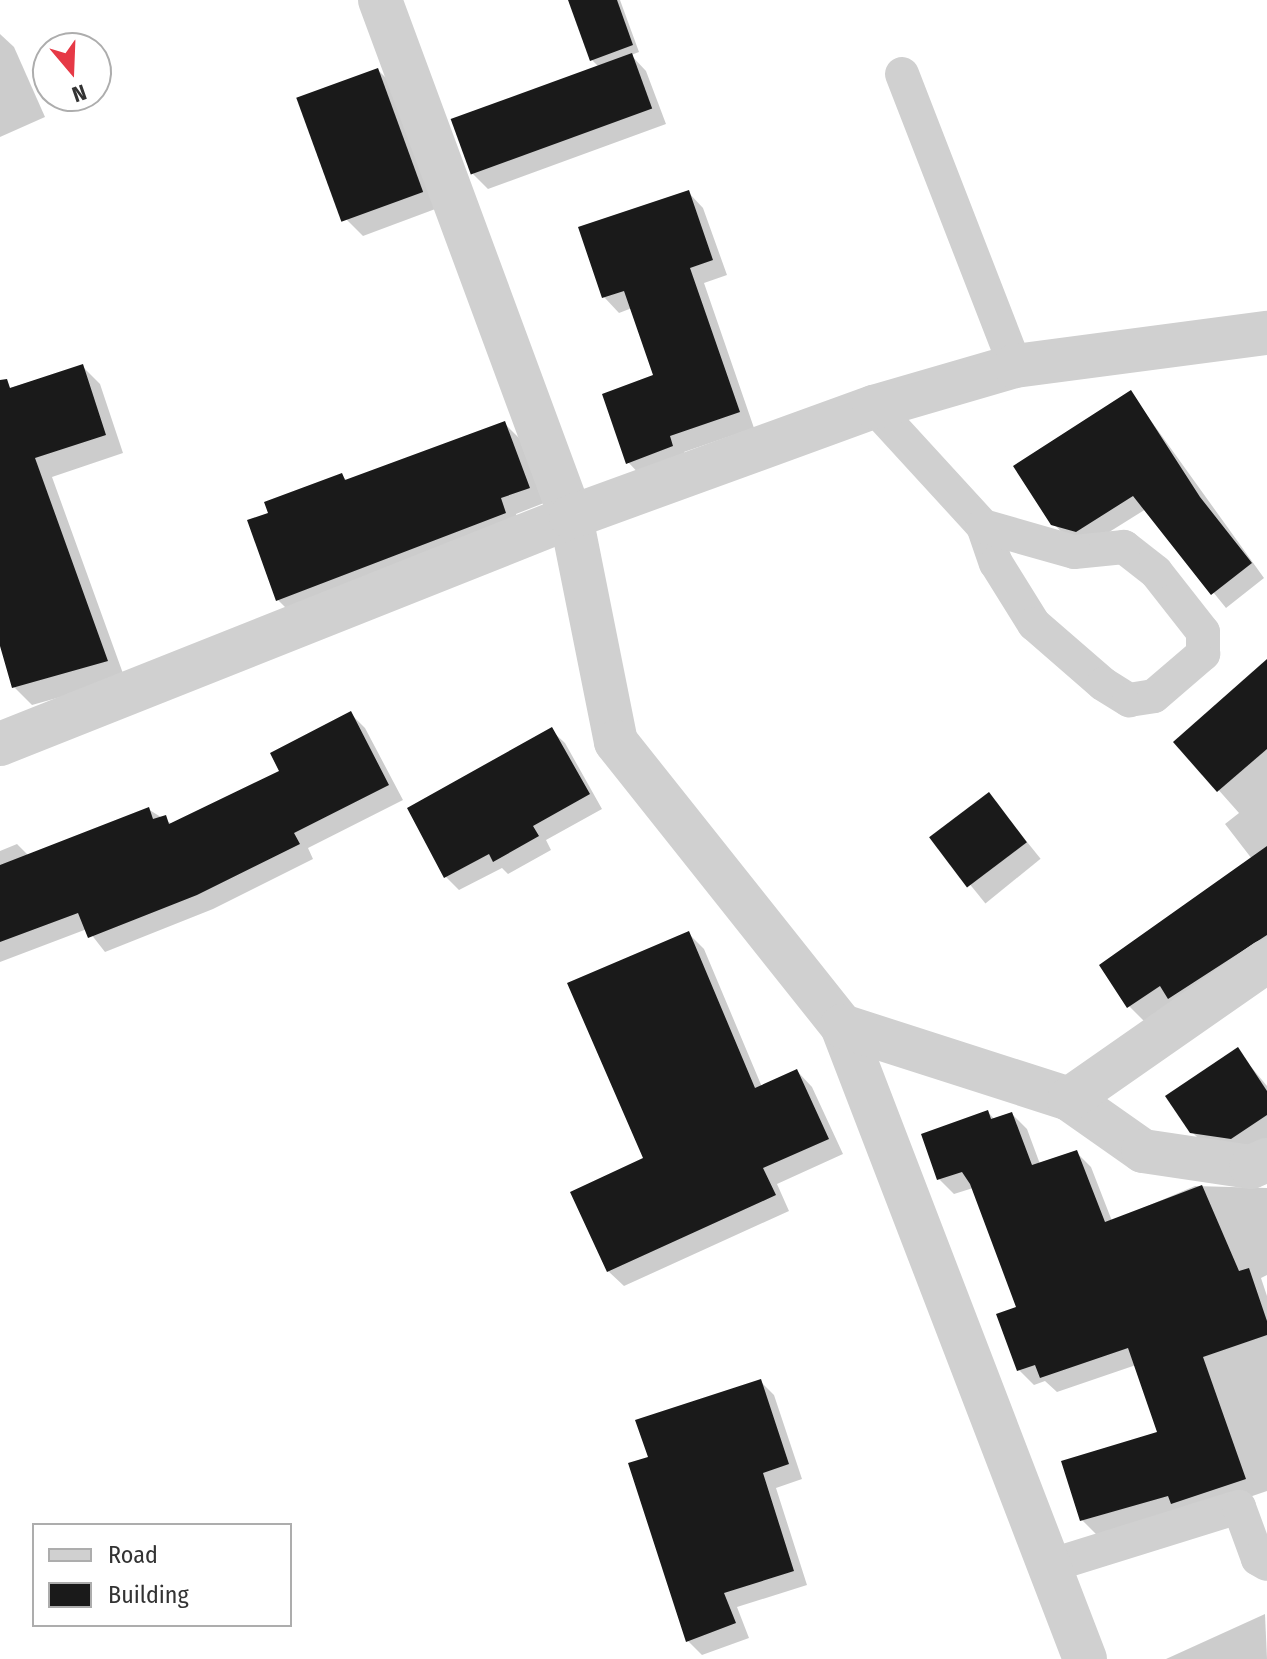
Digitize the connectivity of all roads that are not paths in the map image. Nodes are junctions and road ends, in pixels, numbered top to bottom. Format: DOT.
graph roads {
  1 [pos="380,0"];
  2 [pos="902,74"];
  3 [pos="1267,333"];
  4 [pos="1015,366"];
  5 [pos="874,407"];
  6 [pos="571,517"];
  7 [pos="983,526"];
  8 [pos="0,744"];
  9 [pos="1267,961"];
  10 [pos="842,1026"];
  11 [pos="1069,1099"];
  12 [pos="1267,1160"];
  13 [pos="1267,1564"];
  14 [pos="1049,1566"];
  15 [pos="1085,1659"];
  1 -- 6 [label="street"];
  2 -- 4 [label="lane"];
  3 -- 4 [label="street"];
  4 -- 5 [label="street"];
  5 -- 6 [label="street"];
  5 -- 7 [label="lane"];
  6 -- 8 [label="street"];
  6 -- 10 [label="street"];
  7 -- 7 [label="lane"];
  9 -- 11 [label="street"];
  10 -- 11 [label="street"];
  10 -- 14 [label="street"];
  11 -- 12 [label="street"];
  13 -- 14 [label="lane"];
  14 -- 15 [label="street"];
}
